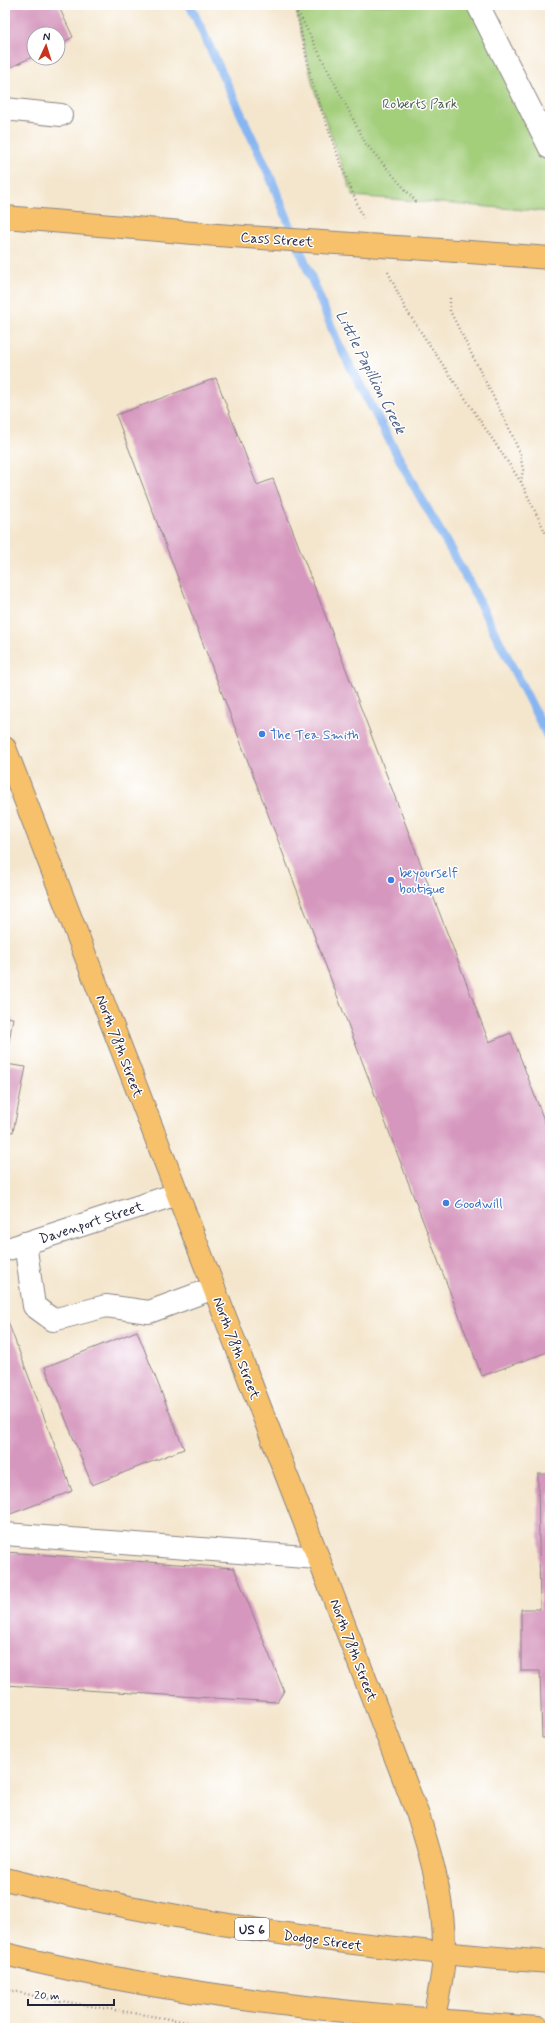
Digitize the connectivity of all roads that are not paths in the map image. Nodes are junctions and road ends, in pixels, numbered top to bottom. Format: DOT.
graph roads {
  1 [pos="478,5"];
  2 [pos="5,109"];
  3 [pos="61,115"];
  4 [pos="550,148"];
  5 [pos="5,217"];
  6 [pos="550,258"];
  7 [pos="5,748"];
  8 [pos="177,1194"];
  9 [pos="26,1243"];
  10 [pos="5,1250"];
  11 [pos="214,1288"];
  12 [pos="5,1534"];
  13 [pos="318,1558"];
  14 [pos="5,1879"];
  15 [pos="5,1954"];
  16 [pos="444,1954"];
  17 [pos="550,1962"];
  18 [pos="433,2024"];
  19 [pos="539,2028"];
  1 -- 4 [label="street"];
  2 -- 3 [label="street"];
  5 -- 6 [label="main road, Cass Street, bridge"];
  7 -- 8 [label="main road, North 78th Street"];
  8 -- 9 [label="street, Davenport Street"];
  8 -- 11 [label="main road, North 78th Street"];
  9 -- 10 [label="street, Davenport Street"];
  9 -- 11 [label="street"];
  11 -- 13 [label="main road, North 78th Street"];
  12 -- 13 [label="street"];
  13 -- 16 [label="main road, North 78th Street"];
  14 -- 16 [label="main road, Dodge Street / US 6"];
  15 -- 18 [label="main road"];
  16 -- 17 [label="main road, Dodge Street / US 6"];
  16 -- 18 [label="main road, North 78th Street"];
  18 -- 19 [label="main road"];
}
